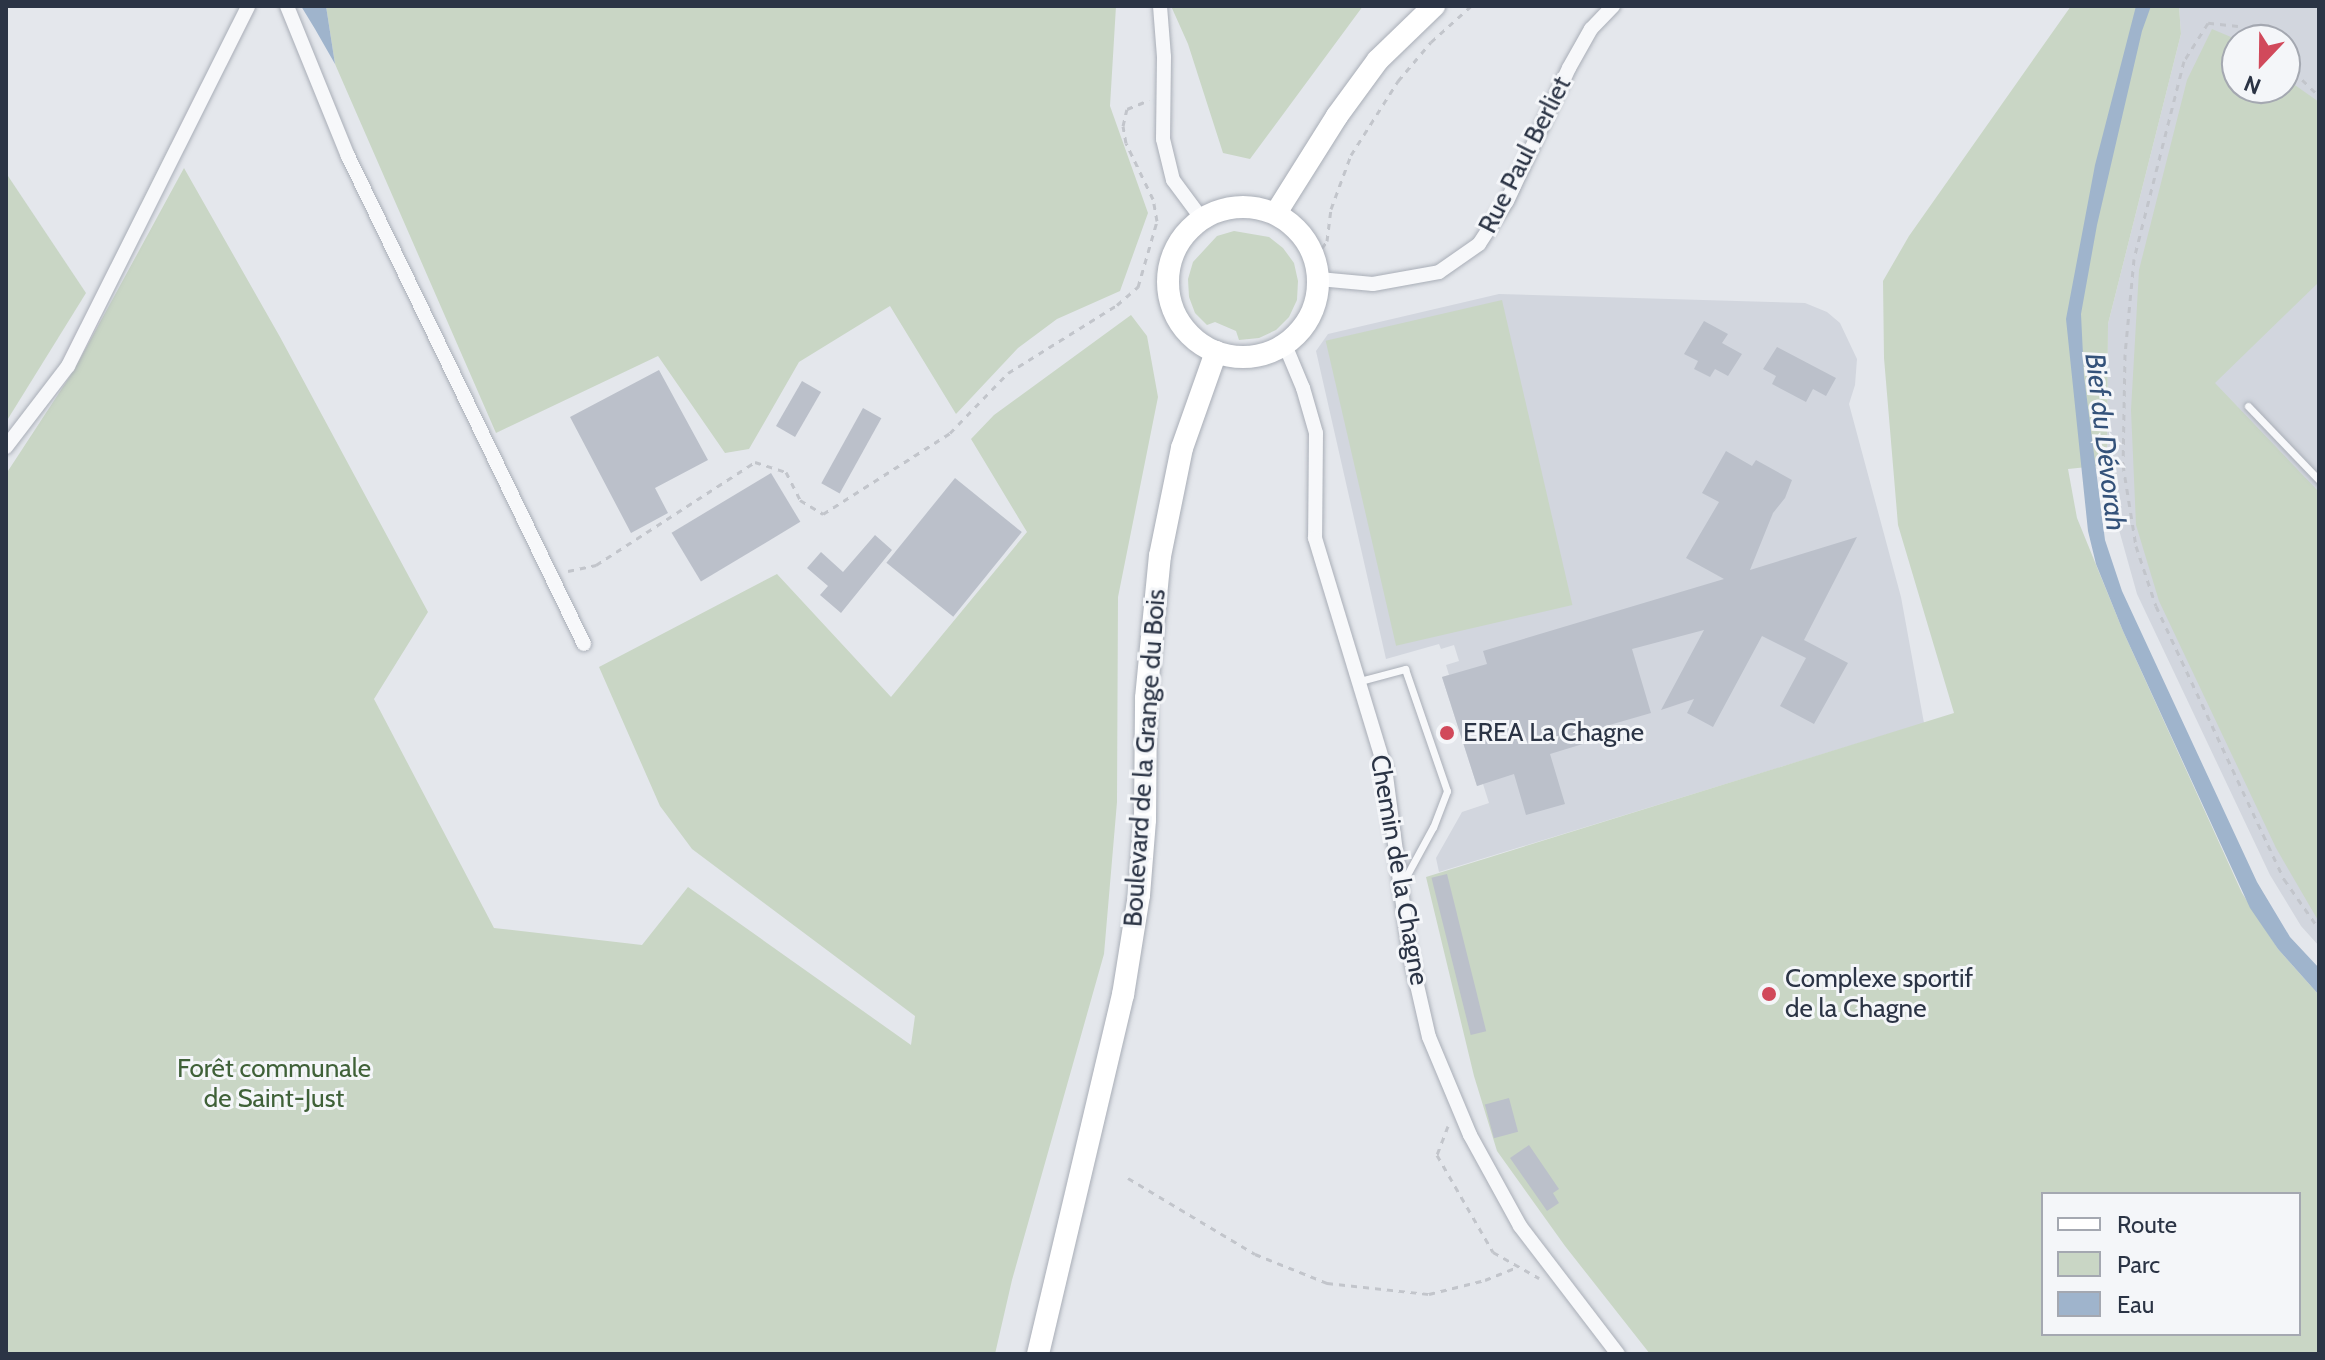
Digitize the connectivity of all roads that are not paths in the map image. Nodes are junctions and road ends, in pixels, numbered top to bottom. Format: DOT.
graph roads {
  1 [pos="248,6"];
  2 [pos="287,6"];
  3 [pos="1160,6"];
  4 [pos="1434,6"];
  5 [pos="1613,6"];
  6 [pos="1276,213"];
  7 [pos="1202,219"];
  8 [pos="1317,268"];
  9 [pos="1285,345"];
  10 [pos="1216,352"];
  11 [pos="2248,406"];
  12 [pos="6,447"];
  13 [pos="2319,480"];
  14 [pos="584,644"];
  15 [pos="1360,681"];
  16 [pos="1401,886"];
  17 [pos="1038,1354"];
  18 [pos="1618,1354"];
  1 -- 12 [label="street"];
  2 -- 14 [label="street"];
  3 -- 7 [label="street"];
  4 -- 6 [label="main road"];
  5 -- 8 [label="street, Rue Paul Berliet"];
  6 -- 7 [label="main road"];
  6 -- 8 [label="main road"];
  7 -- 10 [label="main road"];
  8 -- 9 [label="main road"];
  9 -- 10 [label="main road"];
  9 -- 15 [label="street, Chemin de la Chagne"];
  10 -- 17 [label="main road, Boulevard de la Grange du Bois"];
  11 -- 13 [label="lane"];
  15 -- 16 [label="street, Chemin de la Chagne"];
  15 -- 16 [label="lane"];
  16 -- 18 [label="street, Chemin de la Chagne"];
}
